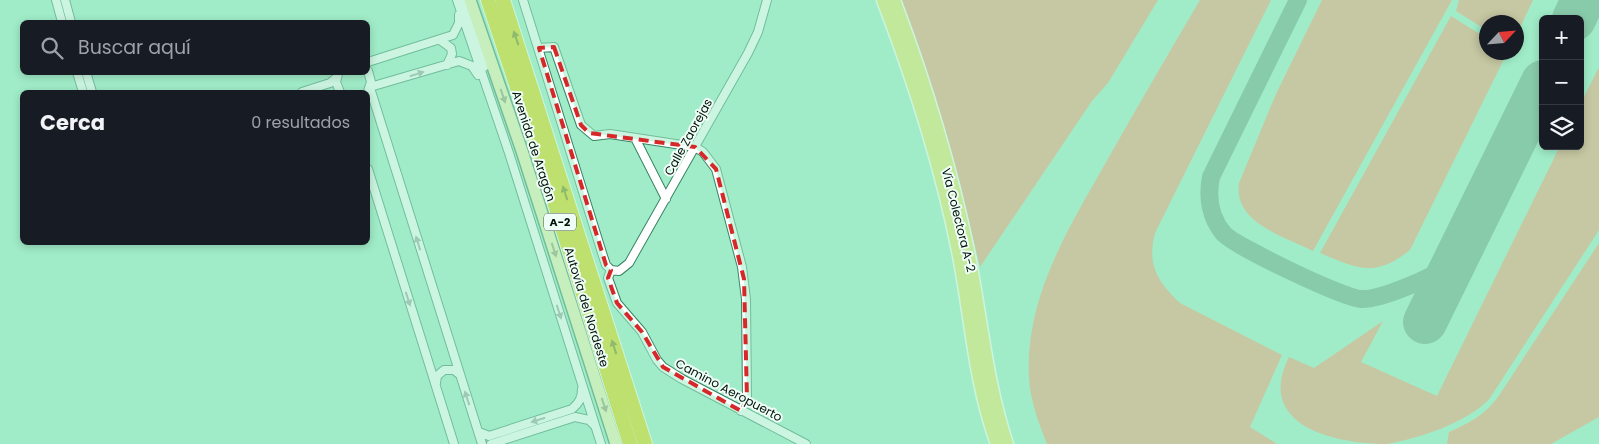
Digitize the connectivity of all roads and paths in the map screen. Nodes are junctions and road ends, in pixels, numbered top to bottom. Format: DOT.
graph roads {
  1 [pos="56,0"];
  2 [pos="65,0"];
  3 [pos="459,0"];
  4 [pos="470,0"];
  5 [pos="488,0"];
  6 [pos="503,0"];
  7 [pos="523,0"];
  8 [pos="768,0"];
  9 [pos="883,0"];
  10 [pos="894,0"];
  11 [pos="61,20"];
  12 [pos="70,20"];
  13 [pos="440,40"];
  14 [pos="538,48"];
  15 [pos="370,61"];
  16 [pos="447,64"];
  17 [pos="78,75"];
  18 [pos="87,75"];
  19 [pos="338,75"];
  20 [pos="369,75"];
  21 [pos="369,89"];
  22 [pos="82,90"];
  23 [pos="91,90"];
  24 [pos="308,90"];
  25 [pos="337,90"];
  26 [pos="370,92"];
  27 [pos="493,108"];
  28 [pos="635,138"];
  29 [pos="695,147"];
  30 [pos="508,153"];
  31 [pos="370,174"];
  32 [pos="666,199"];
  33 [pos="611,270"];
  34 [pos="459,374"];
  35 [pos="581,382"];
  36 [pos="436,385"];
  37 [pos="741,410"];
  38 [pos="595,426"];
  39 [pos="479,432"];
  40 [pos="454,444"];
  41 [pos="482,444"];
  42 [pos="491,444"];
  43 [pos="601,444"];
  44 [pos="616,444"];
  45 [pos="630,444"];
  46 [pos="645,444"];
  47 [pos="806,444"];
  48 [pos="997,444"];
  49 [pos="1008,444"];
  1 -- 11 [label="street"];
  2 -- 12 [label="street"];
  3 -- 13 [label="street"];
  3 -- 27 [label="street"];
  3 -- 30 [label="street"];
  4 -- 44 [label="street, Avenida de Aragón, one-way"];
  5 -- 45 [label="highway, Autovía del Nordeste / A-2"];
  46 -- 6 [label="highway, Autovía del Nordeste / A-2, one-way"];
  7 -- 14 [label="street, Camino Aeropuerto"];
  8 -- 29 [label="street, Calle Zaorejas"];
  9 -- 48 [label="main road, Vía Colectora A-2"];
  10 -- 49 [label="main road, Vía Colectora A-2"];
  13 -- 15 [label="street"];
  13 -- 16 [label="street"];
  14 -- 28 [label="street"];
  14 -- 33 [label="street, Camino Aeropuerto"];
  21 -- 16 [label="street, one-way"];
  16 -- 27 [label="street"];
  17 -- 22 [label="street"];
  18 -- 23 [label="street"];
  19 -- 24 [label="street"];
  19 -- 25 [label="street"];
  20 -- 21 [label="street"];
  34 -- 26 [label="street, one-way"];
  27 -- 30 [label="street"];
  28 -- 29 [label="street"];
  28 -- 32 [label="street"];
  29 -- 32 [label="street, Calle Zaorejas"];
  29 -- 37 [label="street"];
  30 -- 35 [label="street, one-way"];
  31 -- 36 [label="street, one-way"];
  32 -- 33 [label="street, Calle Zaorejas"];
  33 -- 37 [label="street, Camino Aeropuerto"];
  34 -- 36 [label="street"];
  39 -- 34 [label="street, one-way"];
  35 -- 38 [label="street"];
  35 -- 39 [label="street, one-way"];
  36 -- 40 [label="street"];
  37 -- 47 [label="street, Camino Aeropuerto"];
  38 -- 42 [label="street"];
  38 -- 43 [label="street"];
  39 -- 41 [label="street"];
}
